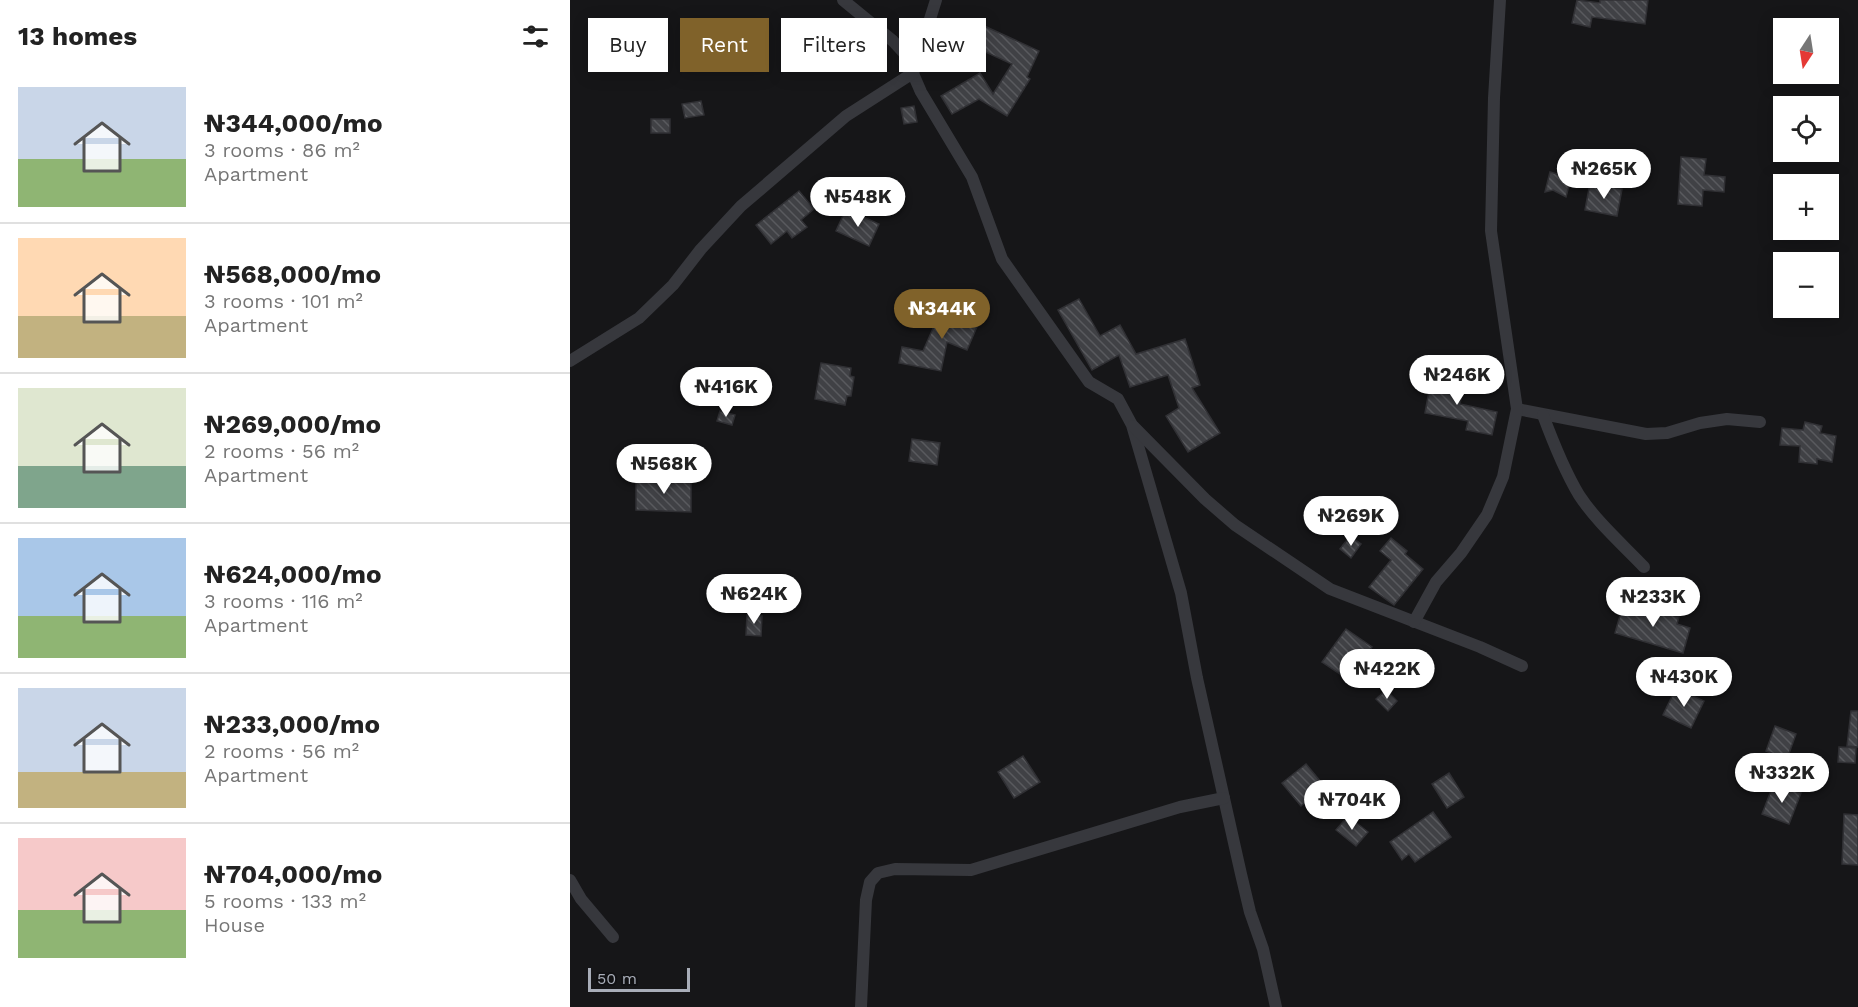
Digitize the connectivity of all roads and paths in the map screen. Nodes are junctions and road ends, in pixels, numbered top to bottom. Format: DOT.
graph roads {
  1 [pos="843,0"];
  2 [pos="936,0"];
  3 [pos="1500,0"];
  4 [pos="913,73"];
  5 [pos="570,361"];
  6 [pos="1517,409"];
  7 [pos="1543,415"];
  8 [pos="1760,422"];
  9 [pos="1132,425"];
  10 [pos="1644,567"];
  11 [pos="1414,622"];
  12 [pos="1522,666"];
  13 [pos="1224,798"];
  14 [pos="570,880"];
  15 [pos="614,937"];
  16 [pos="861,1007"];
  17 [pos="1276,1007"];
  1 -- 4 [label="street"];
  2 -- 4 [label="street"];
  3 -- 6 [label="street"];
  4 -- 5 [label="street"];
  4 -- 9 [label="street"];
  6 -- 7 [label="street"];
  6 -- 11 [label="street"];
  7 -- 8 [label="street"];
  7 -- 10 [label="street"];
  9 -- 11 [label="street"];
  9 -- 13 [label="street"];
  11 -- 12 [label="street"];
  13 -- 16 [label="street"];
  13 -- 17 [label="street"];
  14 -- 15 [label="street"];
}
